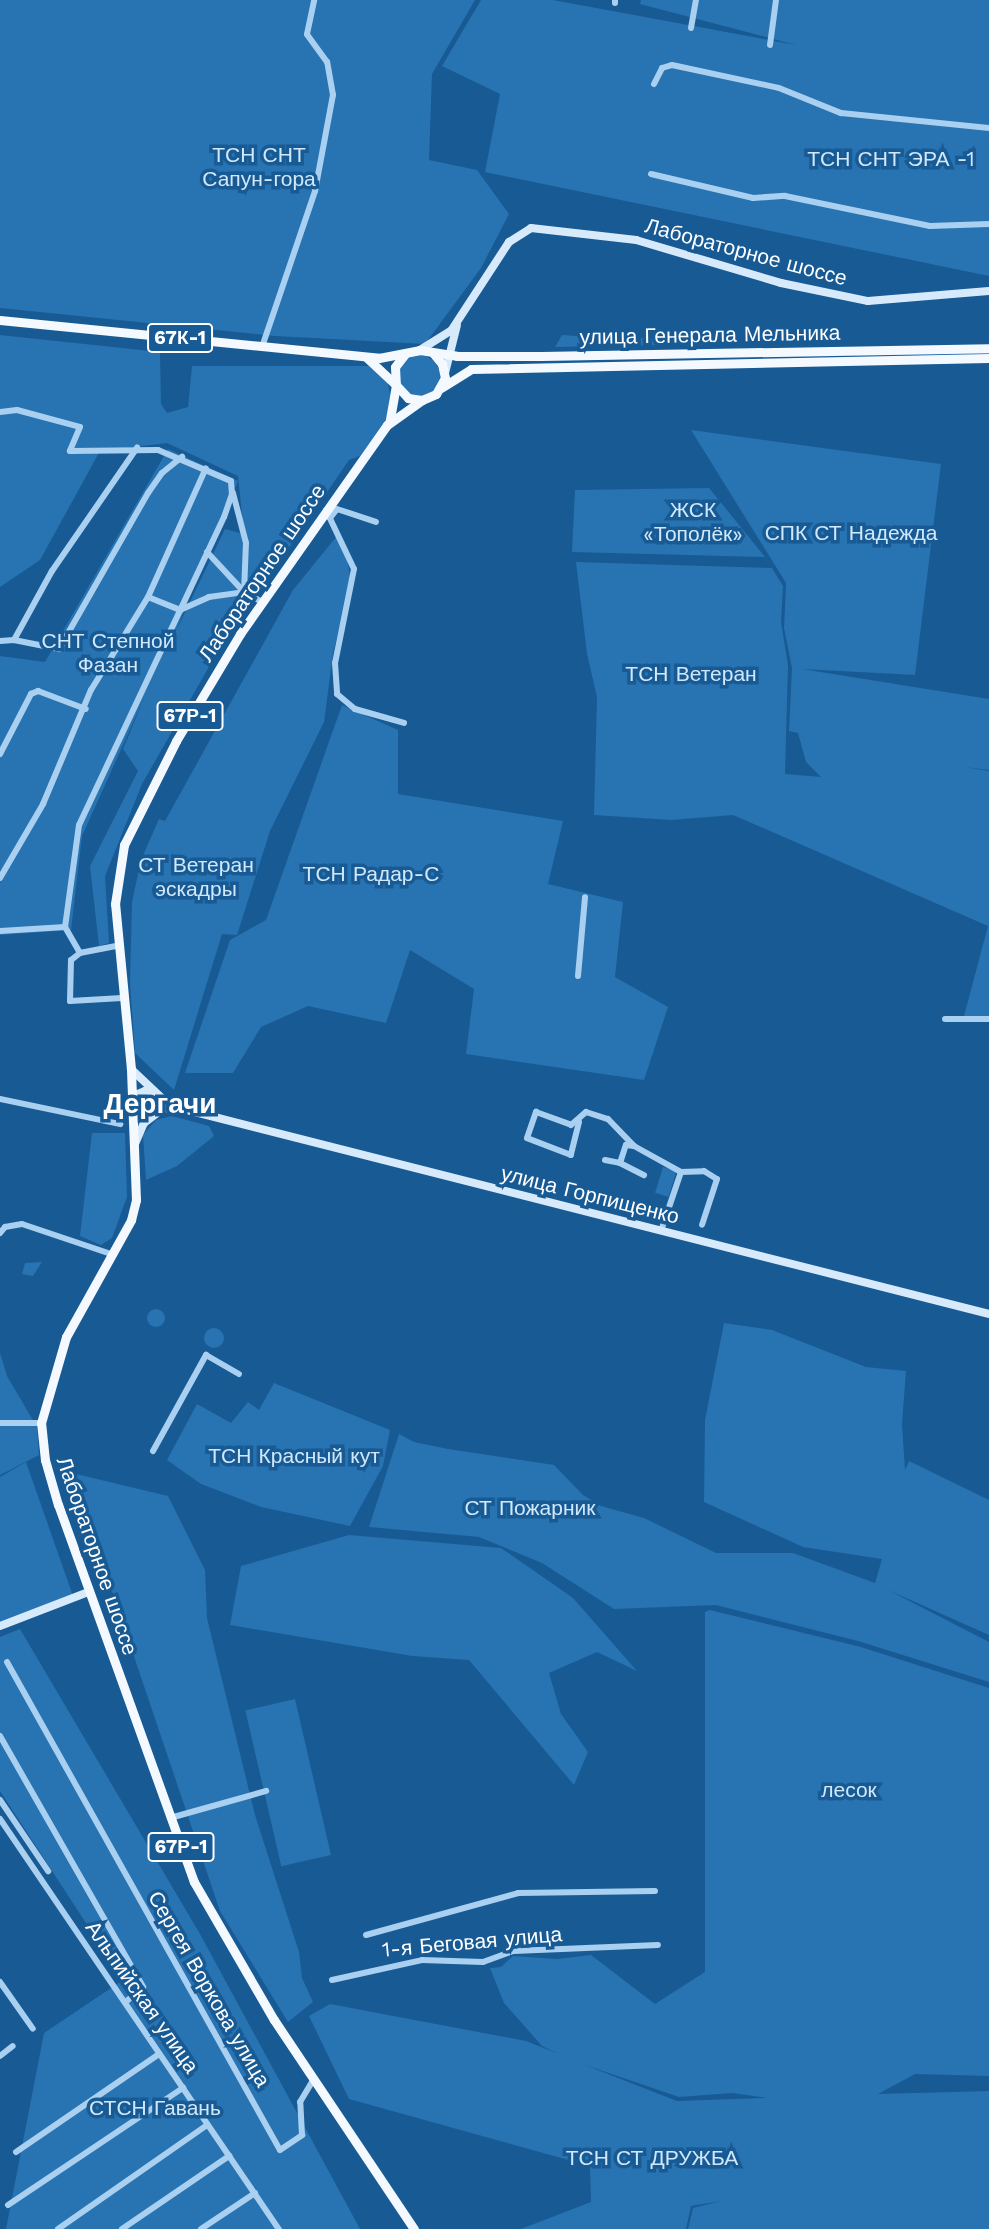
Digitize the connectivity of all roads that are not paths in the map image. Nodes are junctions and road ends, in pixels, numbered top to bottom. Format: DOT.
graph roads {
  1 [pos="314,0"];
  2 [pos="696,0"];
  3 [pos="776,0"];
  4 [pos="691,28"];
  5 [pos="770,45"];
  6 [pos="654,84"];
  7 [pos="989,128"];
  8 [pos="651,174"];
  9 [pos="989,224"];
  10 [pos="989,291"];
  11 [pos="0,320"];
  12 [pos="458,321"];
  13 [pos="456,332"];
  14 [pos="262,346"];
  15 [pos="989,348"];
  16 [pos="420,350"];
  17 [pos="431,352"];
  18 [pos="406,354"];
  19 [pos="449,355"];
  20 [pos="467,356"];
  21 [pos="366,357"];
  22 [pos="989,358"];
  23 [pos="444,373"];
  24 [pos="396,385"];
  25 [pos="442,388"];
  26 [pos="422,400"];
  27 [pos="0,412"];
  28 [pos="387,425"];
  29 [pos="137,448"];
  30 [pos="182,457"];
  31 [pos="206,468"];
  32 [pos="231,488"];
  33 [pos="328,514"];
  34 [pos="376,522"];
  35 [pos="207,552"];
  36 [pos="244,592"];
  37 [pos="148,597"];
  38 [pos="262,602"];
  39 [pos="180,610"];
  40 [pos="14,640"];
  41 [pos="0,641"];
  42 [pos="86,709"];
  43 [pos="404,723"];
  44 [pos="0,754"];
  45 [pos="0,878"];
  46 [pos="585,897"];
  47 [pos="65,927"];
  48 [pos="0,931"];
  49 [pos="116,946"];
  50 [pos="80,953"];
  51 [pos="578,976"];
  52 [pos="122,998"];
  53 [pos="945,1019"];
  54 [pos="989,1019"];
  55 [pos="131,1069"];
  56 [pos="150,1093"];
  57 [pos="133,1096"];
  58 [pos="0,1099"];
  59 [pos="163,1099"];
  60 [pos="139,1109"];
  61 [pos="183,1109"];
  62 [pos="162,1110"];
  63 [pos="579,1122"];
  64 [pos="120,1124"];
  65 [pos="135,1144"];
  66 [pos="634,1146"];
  67 [pos="605,1160"];
  68 [pos="620,1163"];
  69 [pos="681,1172"];
  70 [pos="644,1175"];
  71 [pos="702,1225"];
  72 [pos="661,1231"];
  73 [pos="0,1233"];
  74 [pos="111,1254"];
  75 [pos="989,1314"];
  76 [pos="239,1374"];
  77 [pos="0,1423"];
  78 [pos="41,1423"];
  79 [pos="153,1451"];
  80 [pos="88,1592"];
  81 [pos="0,1626"];
  82 [pos="7,1662"];
  83 [pos="0,1736"];
  84 [pos="266,1791"];
  85 [pos="0,1800"];
  86 [pos="170,1818"];
  87 [pos="0,1819"];
  88 [pos="48,1871"];
  89 [pos="655,1891"];
  90 [pos="366,1935"];
  91 [pos="658,1945"];
  92 [pos="331,1980"];
  93 [pos="0,1982"];
  94 [pos="126,2002"];
  95 [pos="33,2029"];
  96 [pos="13,2046"];
  97 [pos="159,2054"];
  98 [pos="0,2056"];
  99 [pos="314,2079"];
  100 [pos="183,2088"];
  101 [pos="207,2125"];
  102 [pos="16,2152"];
  103 [pos="229,2156"];
  104 [pos="255,2193"];
  105 [pos="8,2206"];
  106 [pos="276,2228"];
  107 [pos="58,2229"];
  108 [pos="122,2229"];
  109 [pos="201,2229"];
  110 [pos="414,2229"];
  1 -- 14 [label="street"];
  2 -- 4 [label="street"];
  3 -- 5 [label="street"];
  6 -- 7 [label="street"];
  8 -- 9 [label="street"];
  10 -- 12 [label="main road, Лабораторное шоссе / 67К-1"];
  11 -- 14 [label="main road, 67К-1"];
  12 -- 13 [label="main road, Лабораторное шоссе / 67К-1"];
  12 -- 16 [label="main road, Лабораторное шоссе / 67К-1"];
  13 -- 19 [label="main road, Лабораторное шоссе / 67К-1"];
  13 -- 20 [label="main road"];
  14 -- 21 [label="main road, 67К-1"];
  15 -- 20 [label="main road, улица Генерала Мельника"];
  16 -- 17 [label="main road, 67К-1"];
  16 -- 18 [label="main road, 67К-1"];
  17 -- 19 [label="main road, улица Генерала Мельника"];
  17 -- 23 [label="main road"];
  18 -- 21 [label="main road, 67К-1"];
  18 -- 24 [label="main road"];
  19 -- 20 [label="main road, улица Генерала Мельника"];
  19 -- 23 [label="main road, Лабораторное шоссе / 67К-1"];
  21 -- 24 [label="main road"];
  22 -- 25 [label="main road, улица Генерала Мельника"];
  23 -- 25 [label="main road, 67К-1"];
  24 -- 26 [label="main road"];
  24 -- 28 [label="main road, Лабораторное шоссе / 67Р-1"];
  25 -- 26 [label="main road"];
  26 -- 28 [label="main road, Лабораторное шоссе / 67Р-1"];
  27 -- 29 [label="street"];
  28 -- 33 [label="main road, Лабораторное шоссе / 67Р-1"];
  29 -- 30 [label="street"];
  29 -- 40 [label="street"];
  30 -- 31 [label="street"];
  30 -- 40 [label="street"];
  31 -- 32 [label="street"];
  31 -- 37 [label="street"];
  32 -- 35 [label="street"];
  32 -- 36 [label="street"];
  33 -- 34 [label="street"];
  33 -- 38 [label="main road, Лабораторное шоссе / 67Р-1"];
  33 -- 43 [label="street"];
  35 -- 36 [label="street"];
  35 -- 39 [label="street"];
  36 -- 38 [label="street"];
  36 -- 39 [label="street"];
  37 -- 39 [label="street"];
  37 -- 42 [label="street"];
  38 -- 49 [label="main road, Лабораторное шоссе / 67Р-1"];
  39 -- 47 [label="street"];
  40 -- 41 [label="street"];
  42 -- 44 [label="street"];
  42 -- 45 [label="street"];
  46 -- 51 [label="street"];
  47 -- 48 [label="street"];
  47 -- 50 [label="street"];
  49 -- 50 [label="street"];
  49 -- 52 [label="main road, Лабораторное шоссе / 67Р-1"];
  50 -- 52 [label="street"];
  52 -- 55 [label="main road, Лабораторное шоссе / 67Р-1"];
  53 -- 54 [label="street"];
  55 -- 57 [label="main road, Лабораторное шоссе / 67Р-1"];
  55 -- 59 [label="main road, улица Горпищенко"];
  56 -- 57 [label="main road"];
  56 -- 59 [label="main road"];
  56 -- 60 [label="main road"];
  57 -- 60 [label="main road, Лабораторное шоссе / 67Р-1"];
  58 -- 64 [label="street"];
  59 -- 61 [label="main road, улица Горпищенко"];
  60 -- 62 [label="main road, улица Горпищенко"];
  60 -- 65 [label="main road, Лабораторное шоссе / 67Р-1"];
  61 -- 62 [label="main road, улица Горпищенко"];
  61 -- 72 [label="main road, улица Горпищенко"];
  62 -- 65 [label="main road"];
  63 -- 63 [label="street"];
  63 -- 66 [label="street"];
  65 -- 74 [label="main road, Лабораторное шоссе / 67Р-1"];
  66 -- 68 [label="street"];
  66 -- 69 [label="street"];
  67 -- 68 [label="street"];
  68 -- 70 [label="street"];
  69 -- 71 [label="street"];
  69 -- 72 [label="street"];
  72 -- 75 [label="main road, улица Горпищенко"];
  73 -- 74 [label="street"];
  74 -- 78 [label="main road, Лабораторное шоссе / 67Р-1"];
  76 -- 79 [label="street"];
  77 -- 78 [label="street"];
  78 -- 80 [label="main road, Лабораторное шоссе / 67Р-1"];
  80 -- 81 [label="main road"];
  80 -- 86 [label="main road, Лабораторное шоссе / 67Р-1"];
  82 -- 99 [label="street, Сергея Воркова улица"];
  83 -- 94 [label="street"];
  84 -- 86 [label="street"];
  85 -- 88 [label="street"];
  86 -- 99 [label="main road, Лабораторное шоссе / 67Р-1"];
  87 -- 94 [label="street, Альпийская улица"];
  89 -- 90 [label="street"];
  91 -- 92 [label="street, 1-я Беговая улица"];
  93 -- 95 [label="street"];
  94 -- 97 [label="street, Альпийская улица"];
  96 -- 98 [label="street"];
  97 -- 100 [label="street, Альпийская улица"];
  97 -- 102 [label="street"];
  99 -- 110 [label="main road, Лабораторное шоссе / 67Р-1"];
  100 -- 101 [label="street, Альпийская улица"];
  100 -- 105 [label="street"];
  101 -- 103 [label="street, Альпийская улица"];
  101 -- 107 [label="street"];
  103 -- 104 [label="street, Альпийская улица"];
  103 -- 108 [label="street"];
  104 -- 106 [label="street, Альпийская улица"];
  104 -- 109 [label="street"];
}
